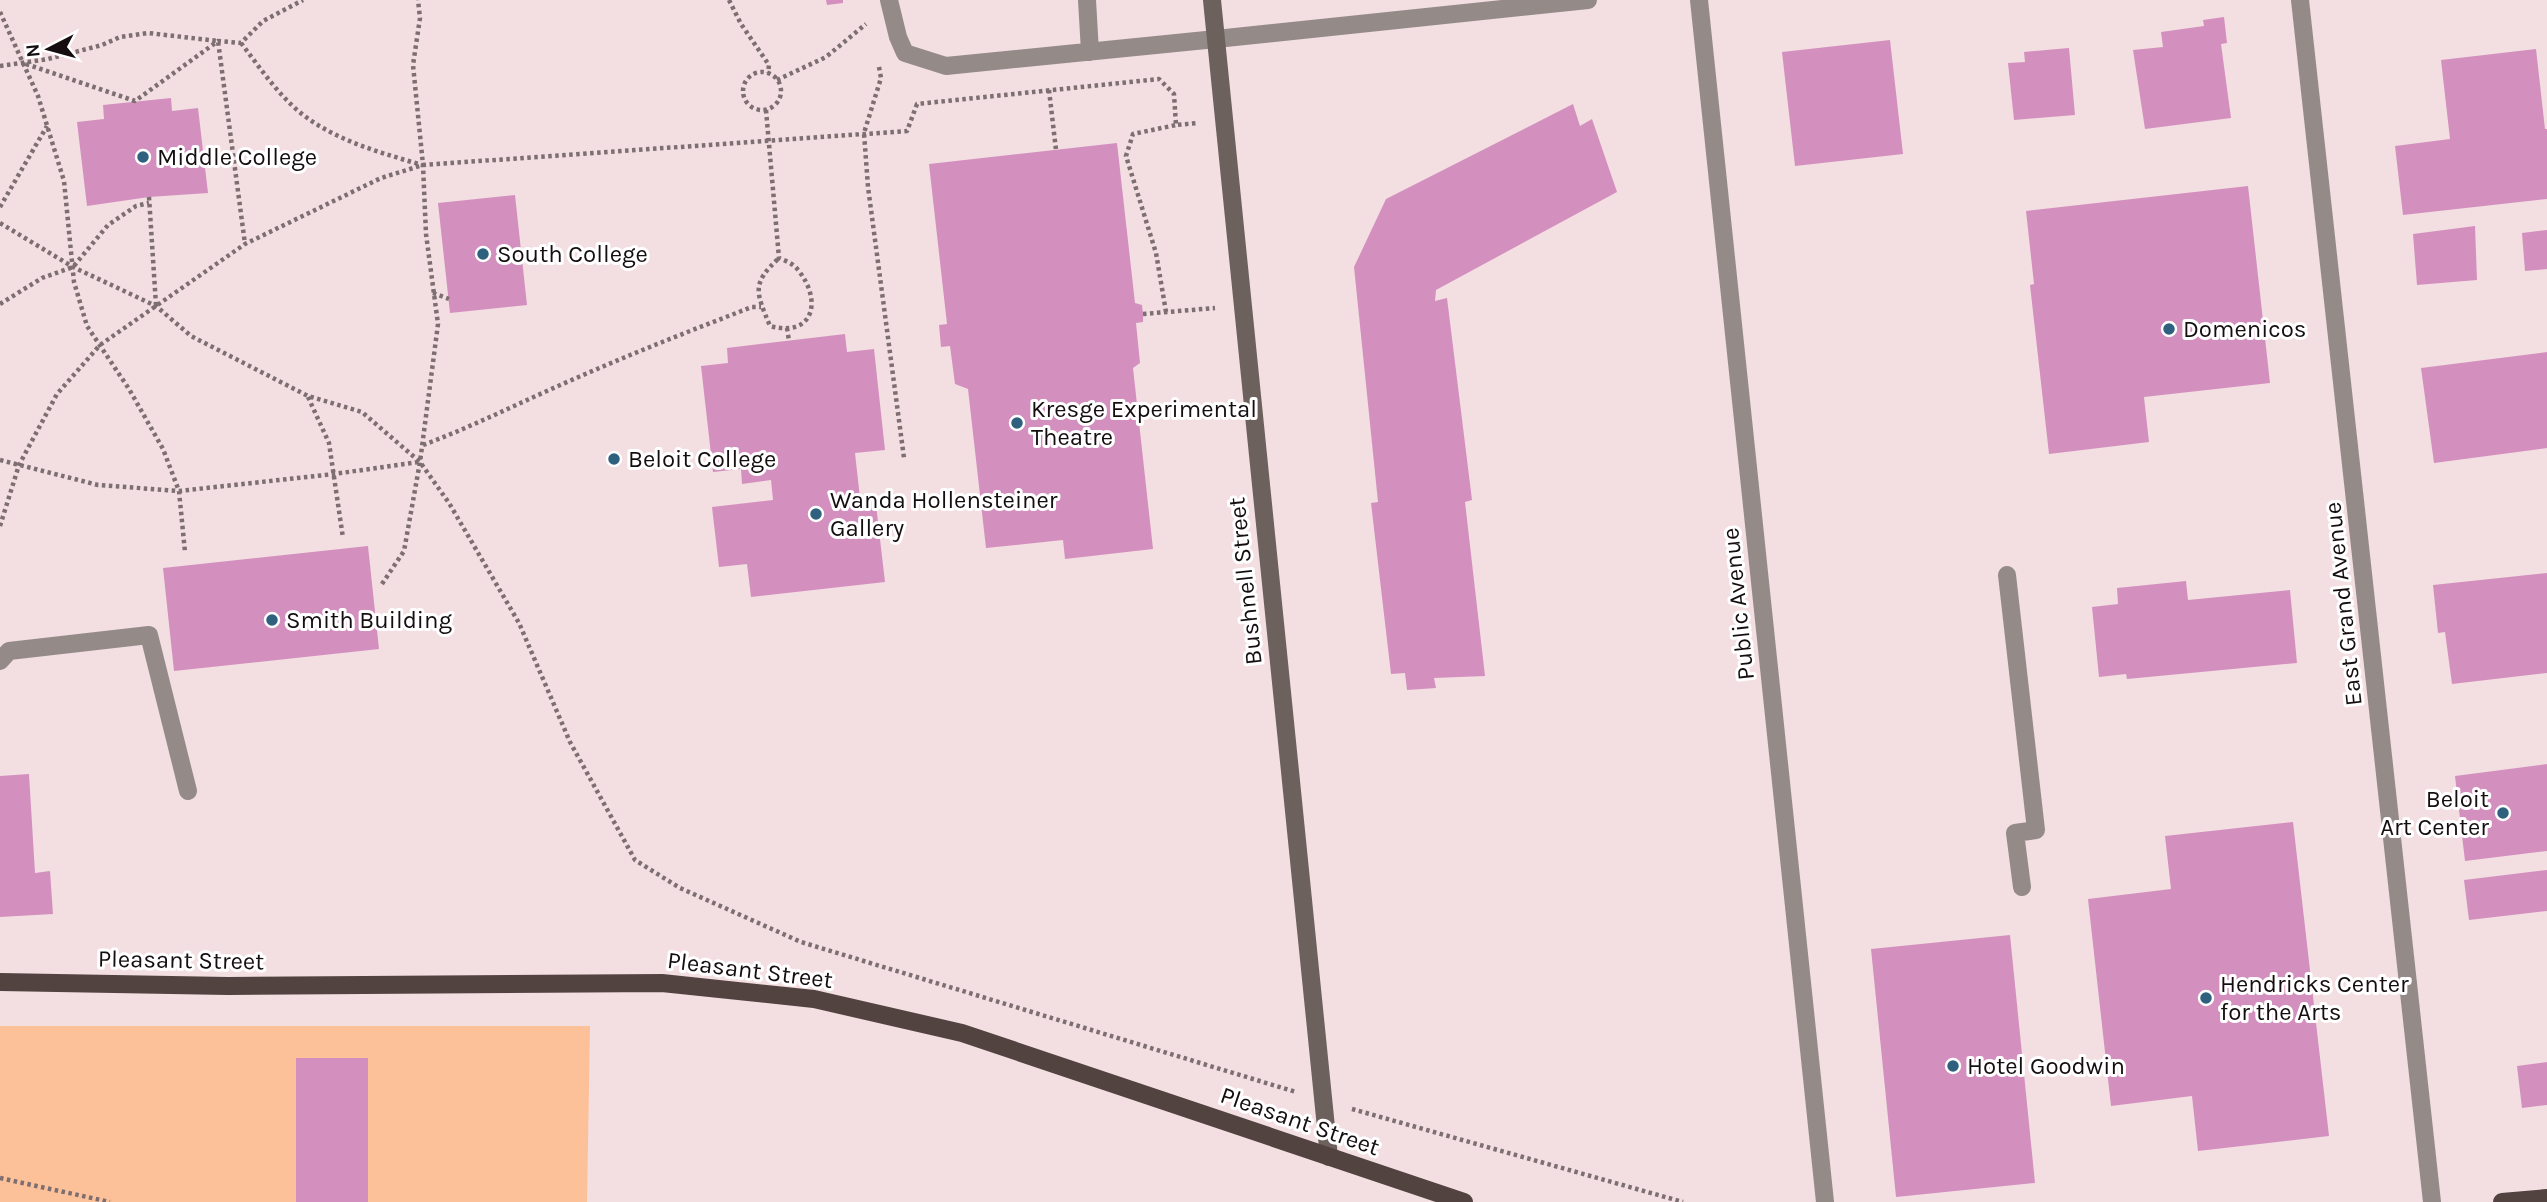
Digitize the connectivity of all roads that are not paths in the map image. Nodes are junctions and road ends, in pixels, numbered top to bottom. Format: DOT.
graph roads {
  1 [pos="889,0"];
  2 [pos="1087,0"];
  3 [pos="1212,0"];
  4 [pos="1588,0"];
  5 [pos="1699,0"];
  6 [pos="2300,0"];
  7 [pos="1216,39"];
  8 [pos="1090,52"];
  9 [pos="2007,576"];
  10 [pos="0,661"];
  11 [pos="188,791"];
  12 [pos="2022,887"];
  13 [pos="0,982"];
  14 [pos="1329,1157"];
  15 [pos="2547,1198"];
  16 [pos="1464,1202"];
  17 [pos="1825,1202"];
  18 [pos="2432,1202"];
  19 [pos="2502,1202"];
  1 -- 8 [label="street"];
  2 -- 8 [label="street"];
  3 -- 7 [label="street, Bushnell Street"];
  4 -- 7 [label="street"];
  5 -- 17 [label="street, Public Avenue"];
  6 -- 18 [label="street, East Grand Avenue"];
  7 -- 8 [label="street"];
  7 -- 14 [label="street, Bushnell Street"];
  9 -- 12 [label="street"];
  10 -- 11 [label="street"];
  13 -- 14 [label="main road, Pleasant Street"];
  14 -- 16 [label="main road, Pleasant Street"];
  15 -- 19 [label="main road"];
}
